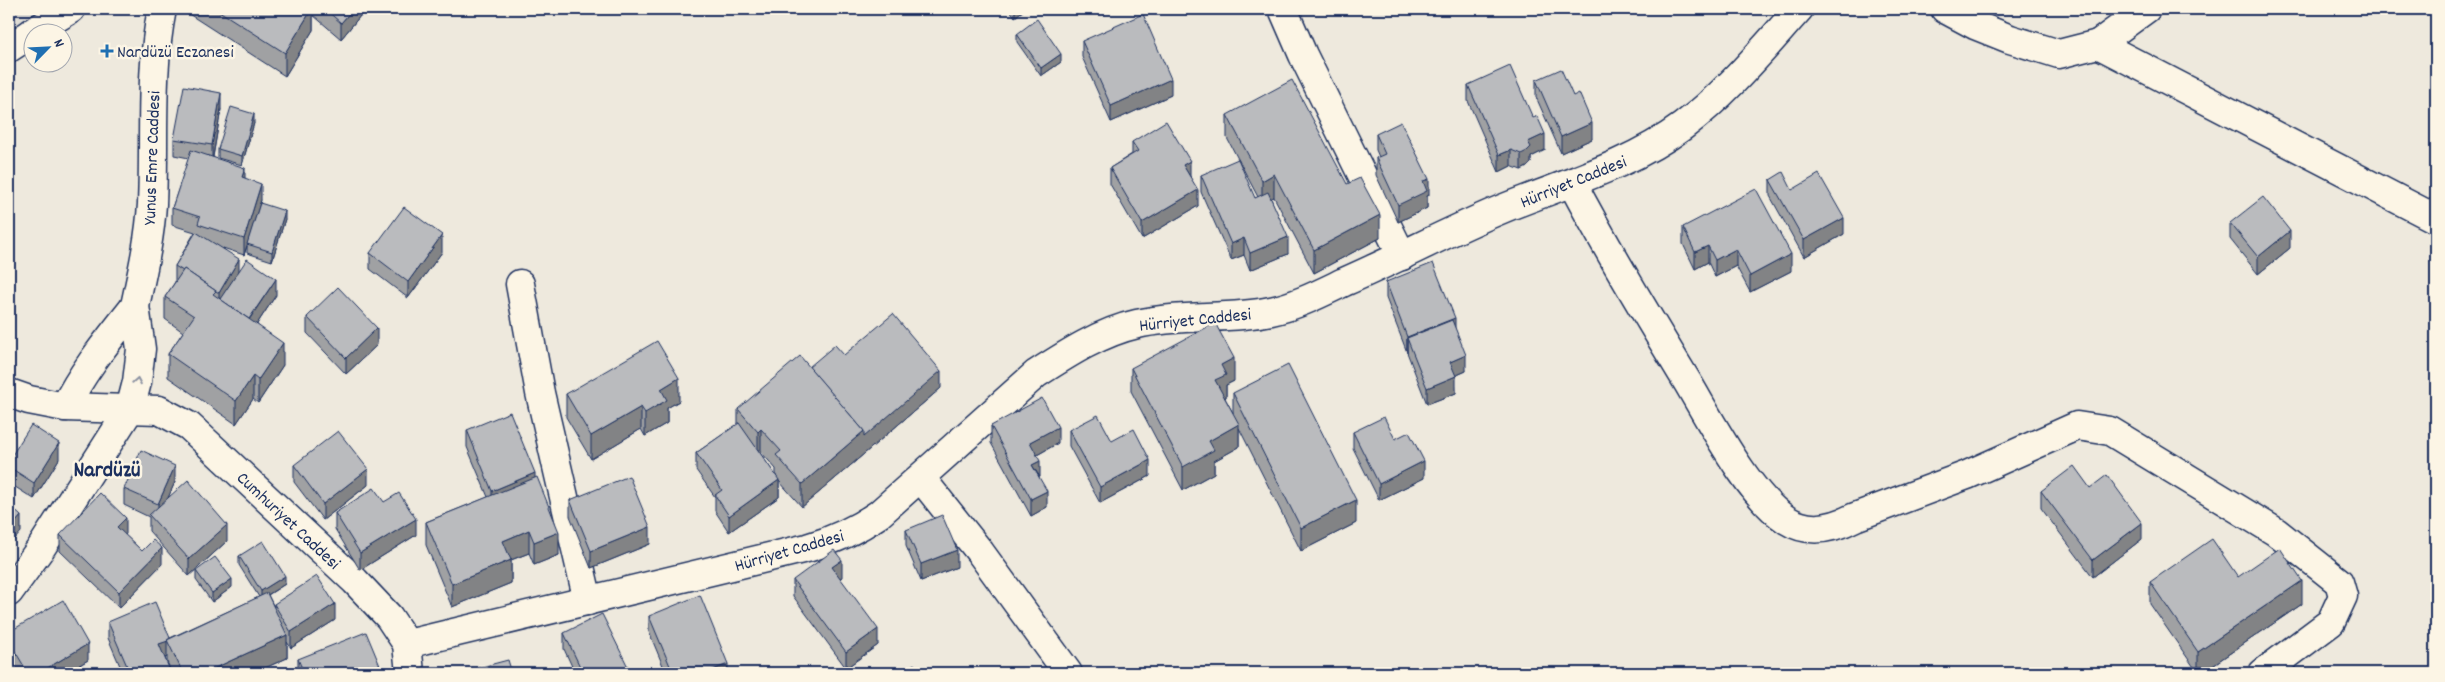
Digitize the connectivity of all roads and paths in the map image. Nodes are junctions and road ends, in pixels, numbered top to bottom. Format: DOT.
graph roads {
  1 [pos="71,9"];
  2 [pos="162,9"];
  3 [pos="1283,9"];
  4 [pos="1799,9"];
  5 [pos="1945,9"];
  6 [pos="2146,9"];
  7 [pos="50,22"];
  8 [pos="22,40"];
  9 [pos="2098,44"];
  10 [pos="9,48"];
  11 [pos="1572,183"];
  12 [pos="2436,219"];
  13 [pos="1402,256"];
  14 [pos="520,284"];
  15 [pos="135,306"];
  16 [pos="9,393"];
  17 [pos="65,407"];
  18 [pos="130,409"];
  19 [pos="921,478"];
  20 [pos="9,592"];
  21 [pos="588,601"];
  22 [pos="407,644"];
  23 [pos="410,673"];
  24 [pos="1068,673"];
  25 [pos="2263,673"];
  1 -- 7 [label="street"];
  2 -- 15 [label="street, Yunus Emre Caddesi"];
  3 -- 13 [label="street"];
  4 -- 11 [label="street, Hürriyet Caddesi"];
  5 -- 9 [label="street"];
  6 -- 9 [label="street"];
  8 -- 10 [label="street"];
  9 -- 12 [label="street"];
  11 -- 13 [label="street, Hürriyet Caddesi"];
  11 -- 25 [label="street"];
  13 -- 19 [label="street, Hürriyet Caddesi"];
  14 -- 21 [label="street"];
  15 -- 17 [label="street"];
  18 -- 15 [label="street, one-way"];
  16 -- 17 [label="street, Cumhuriyet Caddesi"];
  17 -- 18 [label="street, Cumhuriyet Caddesi"];
  18 -- 20 [label="street"];
  18 -- 22 [label="street, Cumhuriyet Caddesi"];
  19 -- 21 [label="street, Hürriyet Caddesi"];
  19 -- 24 [label="street"];
  21 -- 22 [label="street, Hürriyet Caddesi"];
  22 -- 23 [label="street, Cumhuriyet Caddesi"];
}
